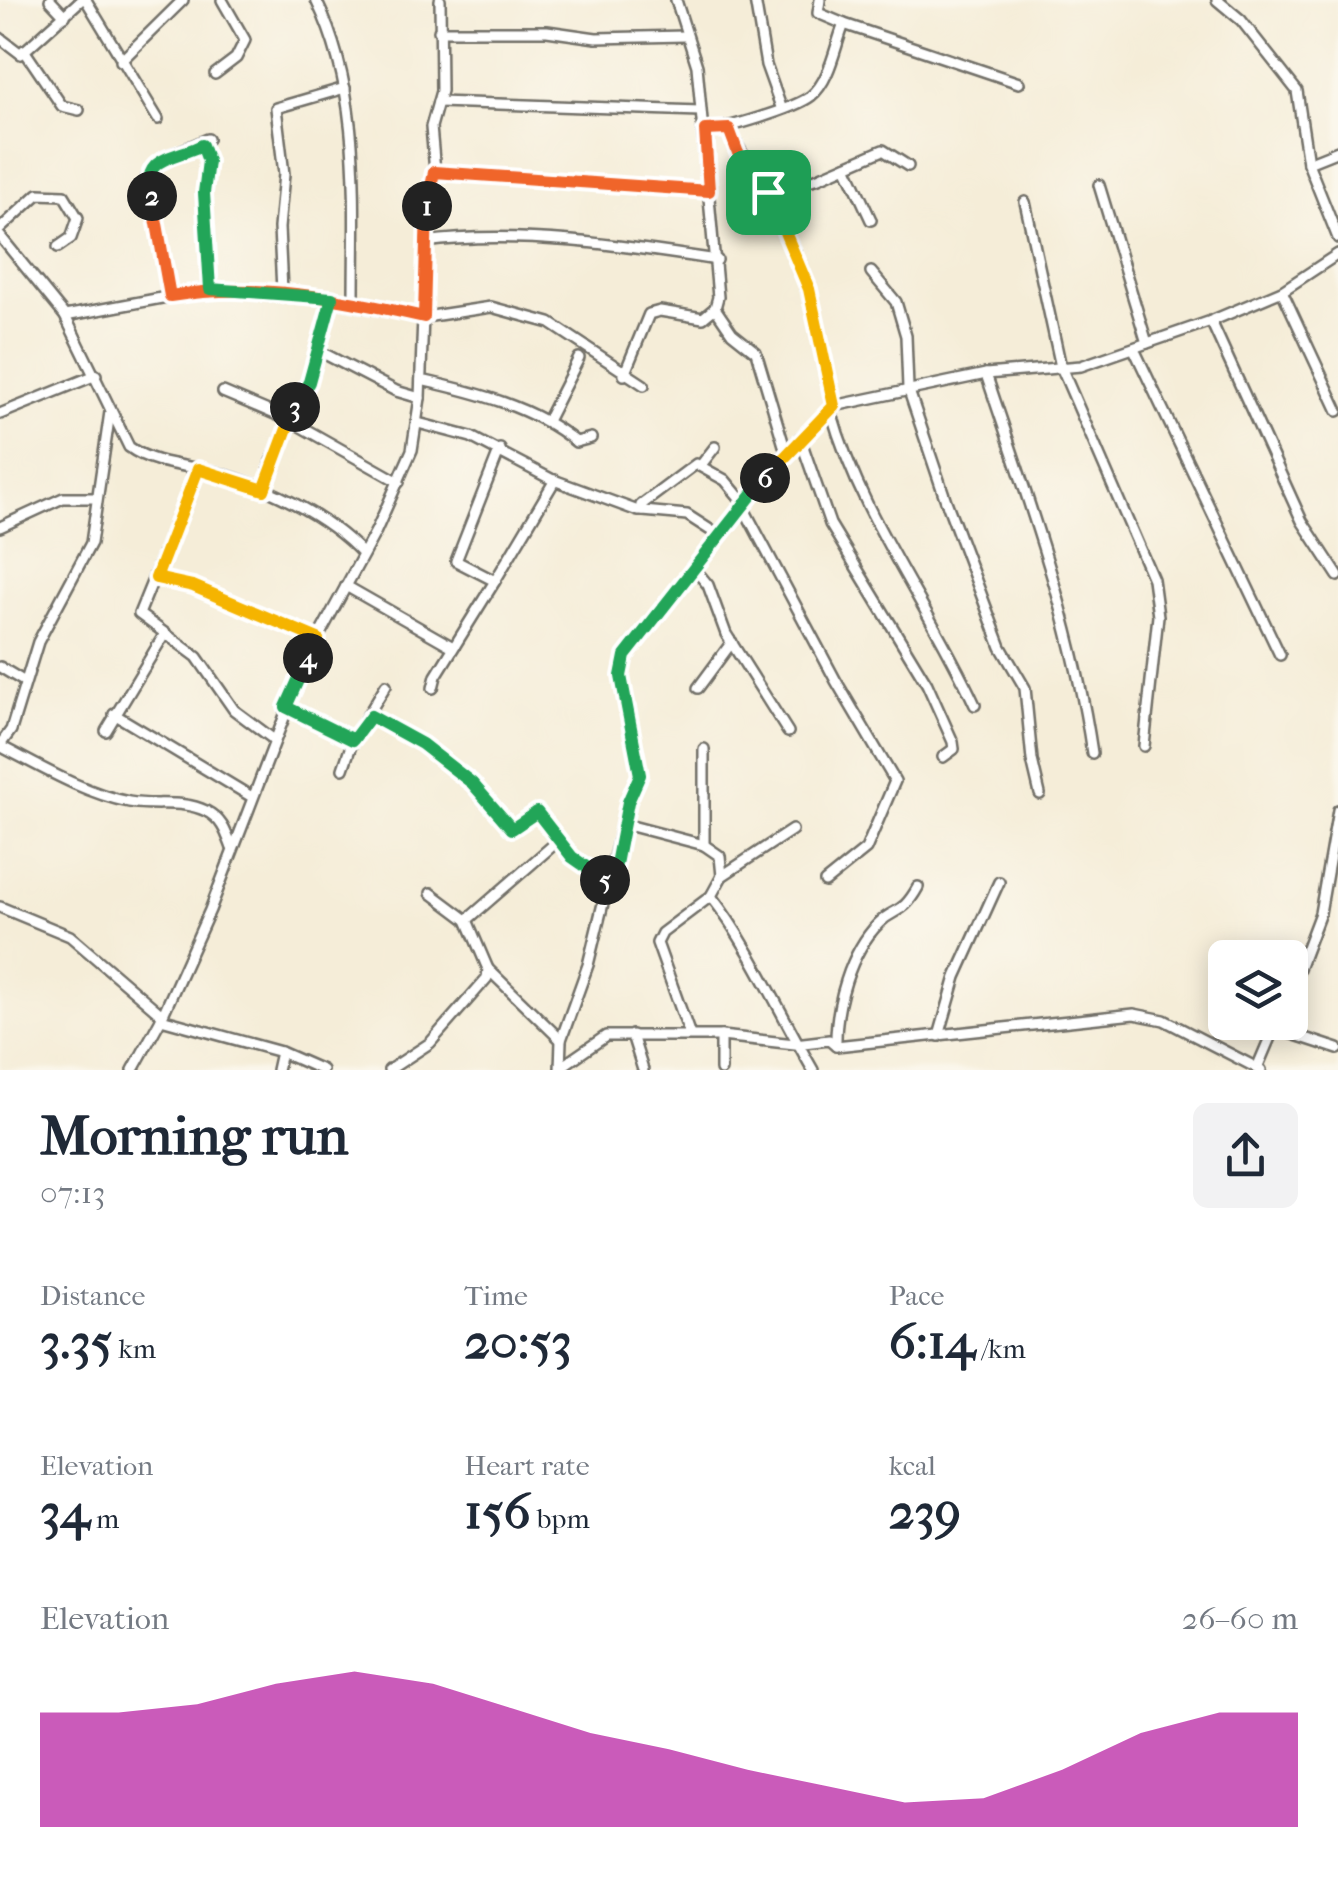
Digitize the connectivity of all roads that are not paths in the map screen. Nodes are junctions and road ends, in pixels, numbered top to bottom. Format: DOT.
graph roads {
  1 [pos="50,0"];
  2 [pos="84,0"];
  3 [pos="183,0"];
  4 [pos="222,0"];
  5 [pos="316,0"];
  6 [pos="440,0"];
  7 [pos="676,0"];
  8 [pos="755,0"];
  9 [pos="820,0"];
  10 [pos="1217,0"];
  11 [pos="65,16"];
  12 [pos="844,24"];
  13 [pos="439,31"];
  14 [pos="685,36"];
  15 [pos="0,38"];
  16 [pos="24,50"];
  17 [pos="121,61"];
  18 [pos="215,74"];
  19 [pos="1019,84"];
  20 [pos="344,88"];
  21 [pos="438,102"];
  22 [pos="781,108"];
  23 [pos="79,110"];
  24 [pos="700,111"];
  25 [pos="158,119"];
  26 [pos="729,129"];
  27 [pos="705,130"];
  28 [pos="1338,151"];
  29 [pos="1308,163"];
  30 [pos="846,166"];
  31 [pos="908,166"];
  32 [pos="434,172"];
  33 [pos="1099,185"];
  34 [pos="709,191"];
  35 [pos="768,192"];
  36 [pos="1025,202"];
  37 [pos="871,220"];
  38 [pos="0,232"];
  39 [pos="1338,238"];
  40 [pos="426,242"];
  41 [pos="58,246"];
  42 [pos="1338,254"];
  43 [pos="717,260"];
  44 [pos="871,272"];
  45 [pos="210,289"];
  46 [pos="1282,290"];
  47 [pos="282,291"];
  48 [pos="170,296"];
  49 [pos="332,298"];
  50 [pos="354,301"];
  51 [pos="716,308"];
  52 [pos="66,316"];
  53 [pos="424,317"];
  54 [pos="1211,321"];
  55 [pos="1148,344"];
  56 [pos="1134,349"];
  57 [pos="319,351"];
  58 [pos="579,358"];
  59 [pos="1061,367"];
  60 [pos="624,374"];
  61 [pos="986,374"];
  62 [pos="96,375"];
  63 [pos="420,380"];
  64 [pos="644,385"];
  65 [pos="908,388"];
  66 [pos="223,392"];
  67 [pos="420,398"];
  68 [pos="833,408"];
  69 [pos="1338,411"];
  70 [pos="110,412"];
  71 [pos="0,414"];
  72 [pos="289,420"];
  73 [pos="548,422"];
  74 [pos="418,423"];
  75 [pos="591,438"];
  76 [pos="800,438"];
  77 [pos="715,446"];
  78 [pos="128,447"];
  79 [pos="106,449"];
  80 [pos="500,449"];
  81 [pos="786,452"];
  82 [pos="701,465"];
  83 [pos="198,469"];
  84 [pos="555,480"];
  85 [pos="399,482"];
  86 [pos="264,490"];
  87 [pos="96,498"];
  88 [pos="743,504"];
  89 [pos="643,511"];
  90 [pos="0,526"];
  91 [pos="718,535"];
  92 [pos="363,554"];
  93 [pos="693,567"];
  94 [pos="1338,576"];
  95 [pos="156,578"];
  96 [pos="495,581"];
  97 [pos="346,586"];
  98 [pos="164,635"];
  99 [pos="318,639"];
  100 [pos="732,642"];
  101 [pos="453,647"];
  102 [pos="1280,655"];
  103 [pos="0,668"];
  104 [pos="25,682"];
  105 [pos="386,685"];
  106 [pos="433,688"];
  107 [pos="698,688"];
  108 [pos="975,705"];
  109 [pos="286,707"];
  110 [pos="114,714"];
  111 [pos="371,716"];
  112 [pos="106,731"];
  113 [pos="788,732"];
  114 [pos="274,740"];
  115 [pos="353,740"];
  116 [pos="0,745"];
  117 [pos="1144,746"];
  118 [pos="704,748"];
  119 [pos="1092,754"];
  120 [pos="943,757"];
  121 [pos="343,769"];
  122 [pos="1040,794"];
  123 [pos="252,797"];
  124 [pos="1338,810"];
  125 [pos="624,824"];
  126 [pos="792,830"];
  127 [pos="558,840"];
  128 [pos="704,845"];
  129 [pos="232,848"];
  130 [pos="722,876"];
  131 [pos="826,882"];
  132 [pos="998,882"];
  133 [pos="612,885"];
  134 [pos="918,887"];
  135 [pos="431,893"];
  136 [pos="711,896"];
  137 [pos="0,907"];
  138 [pos="467,920"];
  139 [pos="1308,944"];
  140 [pos="488,969"];
  141 [pos="162,1017"];
  142 [pos="690,1034"];
  143 [pos="632,1035"];
  144 [pos="721,1036"];
  145 [pos="939,1036"];
  146 [pos="1308,1038"];
  147 [pos="561,1040"];
  148 [pos="1270,1040"];
  149 [pos="795,1044"];
  150 [pos="836,1046"];
  151 [pos="1338,1049"];
  152 [pos="280,1052"];
  153 [pos="561,1068"];
  154 [pos="1259,1069"];
  155 [pos="133,1070"];
  156 [pos="276,1070"];
  157 [pos="322,1070"];
  158 [pos="388,1070"];
  159 [pos="643,1070"];
  160 [pos="721,1070"];
  161 [pos="814,1070"];
  1 -- 11 [label="street"];
  2 -- 11 [label="street"];
  2 -- 17 [label="street"];
  3 -- 17 [label="street"];
  4 -- 18 [label="street"];
  5 -- 20 [label="street"];
  6 -- 13 [label="street"];
  7 -- 14 [label="street"];
  8 -- 22 [label="street"];
  9 -- 12 [label="street"];
  10 -- 29 [label="street"];
  11 -- 16 [label="street"];
  12 -- 19 [label="street"];
  12 -- 22 [label="street"];
  13 -- 14 [label="street"];
  13 -- 21 [label="street"];
  14 -- 24 [label="street"];
  15 -- 16 [label="street"];
  16 -- 23 [label="street"];
  17 -- 25 [label="street"];
  20 -- 47 [label="street"];
  20 -- 50 [label="street"];
  21 -- 24 [label="street"];
  21 -- 32 [label="street"];
  22 -- 26 [label="street"];
  24 -- 27 [label="street"];
  26 -- 27 [label="street"];
  26 -- 35 [label="street"];
  27 -- 34 [label="street"];
  28 -- 29 [label="street"];
  29 -- 39 [label="street"];
  30 -- 31 [label="street"];
  30 -- 35 [label="street"];
  30 -- 37 [label="street"];
  32 -- 34 [label="street"];
  32 -- 40 [label="street"];
  33 -- 55 [label="street"];
  34 -- 43 [label="street"];
  35 -- 68 [label="street"];
  36 -- 59 [label="street"];
  38 -- 41 [label="street"];
  38 -- 52 [label="street"];
  40 -- 43 [label="street"];
  40 -- 53 [label="street"];
  42 -- 46 [label="street"];
  43 -- 51 [label="street"];
  44 -- 65 [label="street"];
  45 -- 47 [label="street"];
  45 -- 48 [label="street"];
  45 -- 48 [label="street"];
  46 -- 54 [label="street"];
  46 -- 69 [label="street"];
  47 -- 49 [label="street"];
  48 -- 52 [label="street"];
  49 -- 50 [label="street"];
  49 -- 57 [label="street"];
  50 -- 53 [label="street"];
  51 -- 60 [label="street"];
  51 -- 81 [label="street"];
  52 -- 62 [label="street"];
  53 -- 60 [label="street"];
  53 -- 63 [label="street"];
  54 -- 55 [label="street"];
  54 -- 94 [label="street"];
  55 -- 56 [label="street"];
  56 -- 59 [label="street"];
  56 -- 102 [label="street"];
  57 -- 67 [label="street"];
  57 -- 72 [label="street"];
  58 -- 73 [label="street"];
  59 -- 61 [label="street"];
  59 -- 117 [label="street"];
  60 -- 64 [label="street"];
  61 -- 65 [label="street"];
  61 -- 119 [label="street"];
  62 -- 70 [label="street"];
  62 -- 71 [label="street"];
  63 -- 67 [label="street"];
  63 -- 73 [label="street"];
  65 -- 68 [label="street"];
  65 -- 122 [label="street"];
  66 -- 72 [label="street"];
  67 -- 74 [label="street"];
  68 -- 76 [label="street"];
  68 -- 108 [label="street"];
  70 -- 78 [label="street"];
  70 -- 79 [label="street"];
  72 -- 85 [label="street"];
  72 -- 86 [label="street"];
  73 -- 75 [label="street"];
  74 -- 80 [label="street"];
  74 -- 85 [label="street"];
  76 -- 81 [label="street"];
  76 -- 120 [label="street"];
  77 -- 82 [label="street"];
  78 -- 79 [label="street"];
  78 -- 83 [label="street"];
  79 -- 87 [label="street"];
  80 -- 84 [label="street"];
  80 -- 96 [label="street"];
  81 -- 88 [label="street"];
  82 -- 88 [label="street"];
  82 -- 89 [label="street"];
  83 -- 86 [label="street"];
  83 -- 95 [label="street"];
  84 -- 89 [label="street"];
  84 -- 96 [label="street"];
  85 -- 92 [label="street"];
  86 -- 92 [label="street"];
  87 -- 90 [label="street"];
  87 -- 104 [label="street"];
  88 -- 91 [label="street"];
  88 -- 131 [label="street"];
  89 -- 91 [label="street"];
  91 -- 93 [label="street"];
  92 -- 97 [label="street"];
  93 -- 100 [label="street"];
  93 -- 125 [label="street"];
  95 -- 98 [label="street"];
  95 -- 99 [label="street"];
  96 -- 101 [label="street"];
  97 -- 99 [label="street"];
  97 -- 101 [label="street"];
  98 -- 110 [label="street"];
  98 -- 114 [label="street"];
  99 -- 109 [label="street"];
  100 -- 107 [label="street"];
  100 -- 113 [label="street"];
  101 -- 106 [label="street"];
  103 -- 104 [label="street"];
  104 -- 116 [label="street"];
  105 -- 111 [label="street"];
  109 -- 114 [label="street"];
  109 -- 115 [label="street"];
  110 -- 112 [label="street"];
  110 -- 123 [label="street"];
  111 -- 115 [label="street"];
  111 -- 127 [label="street"];
  114 -- 123 [label="street"];
  115 -- 121 [label="street"];
  116 -- 129 [label="street"];
  118 -- 128 [label="street"];
  123 -- 129 [label="street"];
  124 -- 139 [label="street"];
  125 -- 128 [label="street"];
  125 -- 133 [label="street"];
  126 -- 130 [label="street"];
  127 -- 133 [label="street"];
  127 -- 138 [label="street"];
  128 -- 130 [label="street"];
  129 -- 141 [label="street"];
  130 -- 136 [label="street"];
  132 -- 145 [label="street"];
  133 -- 147 [label="street"];
  134 -- 150 [label="street"];
  135 -- 138 [label="street"];
  136 -- 142 [label="street"];
  136 -- 149 [label="street"];
  137 -- 141 [label="street"];
  138 -- 140 [label="street"];
  140 -- 147 [label="street"];
  140 -- 158 [label="street"];
  141 -- 152 [label="street"];
  141 -- 155 [label="street"];
  142 -- 143 [label="street"];
  142 -- 144 [label="street"];
  143 -- 153 [label="street"];
  143 -- 159 [label="street"];
  144 -- 149 [label="street"];
  144 -- 160 [label="street"];
  145 -- 150 [label="street"];
  145 -- 154 [label="street"];
  146 -- 151 [label="street"];
  147 -- 153 [label="street"];
  148 -- 154 [label="street"];
  149 -- 150 [label="street"];
  149 -- 161 [label="street"];
  152 -- 156 [label="street"];
  152 -- 157 [label="street"];
}
